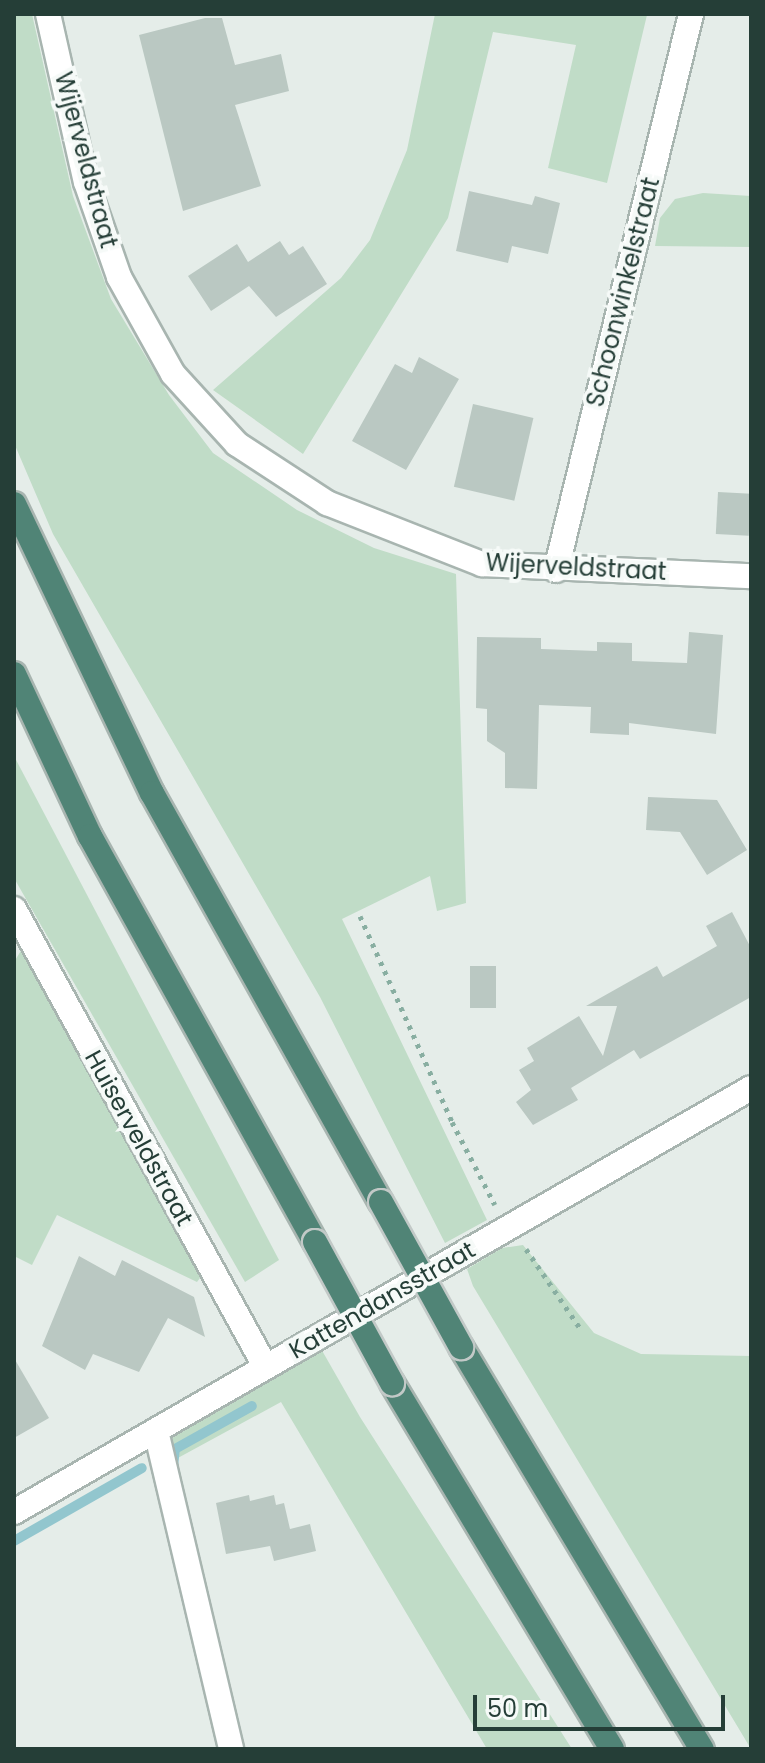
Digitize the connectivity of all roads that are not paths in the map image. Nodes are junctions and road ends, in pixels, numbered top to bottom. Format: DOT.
graph roads {
  1 [pos="48,14"];
  2 [pos="691,14"];
  3 [pos="14,504"];
  4 [pos="556,570"];
  5 [pos="751,576"];
  6 [pos="14,674"];
  7 [pos="14,909"];
  8 [pos="751,1088"];
  9 [pos="265,1366"];
  10 [pos="156,1431"];
  11 [pos="14,1512"];
  12 [pos="231,1749"];
  13 [pos="612,1749"];
  14 [pos="702,1749"];
  1 -- 4 [label="street, Wijerveldstraat"];
  2 -- 4 [label="street, Schoonwinkelstraat"];
  3 -- 14 [label="highway, bridge"];
  4 -- 5 [label="street, Wijerveldstraat"];
  6 -- 13 [label="highway, bridge"];
  7 -- 9 [label="street, Huiserveldstraat"];
  8 -- 9 [label="street, Kattendansstraat"];
  9 -- 10 [label="street, Kattendansstraat"];
  10 -- 11 [label="street, Kattendansstraat"];
  10 -- 12 [label="street"];
}
